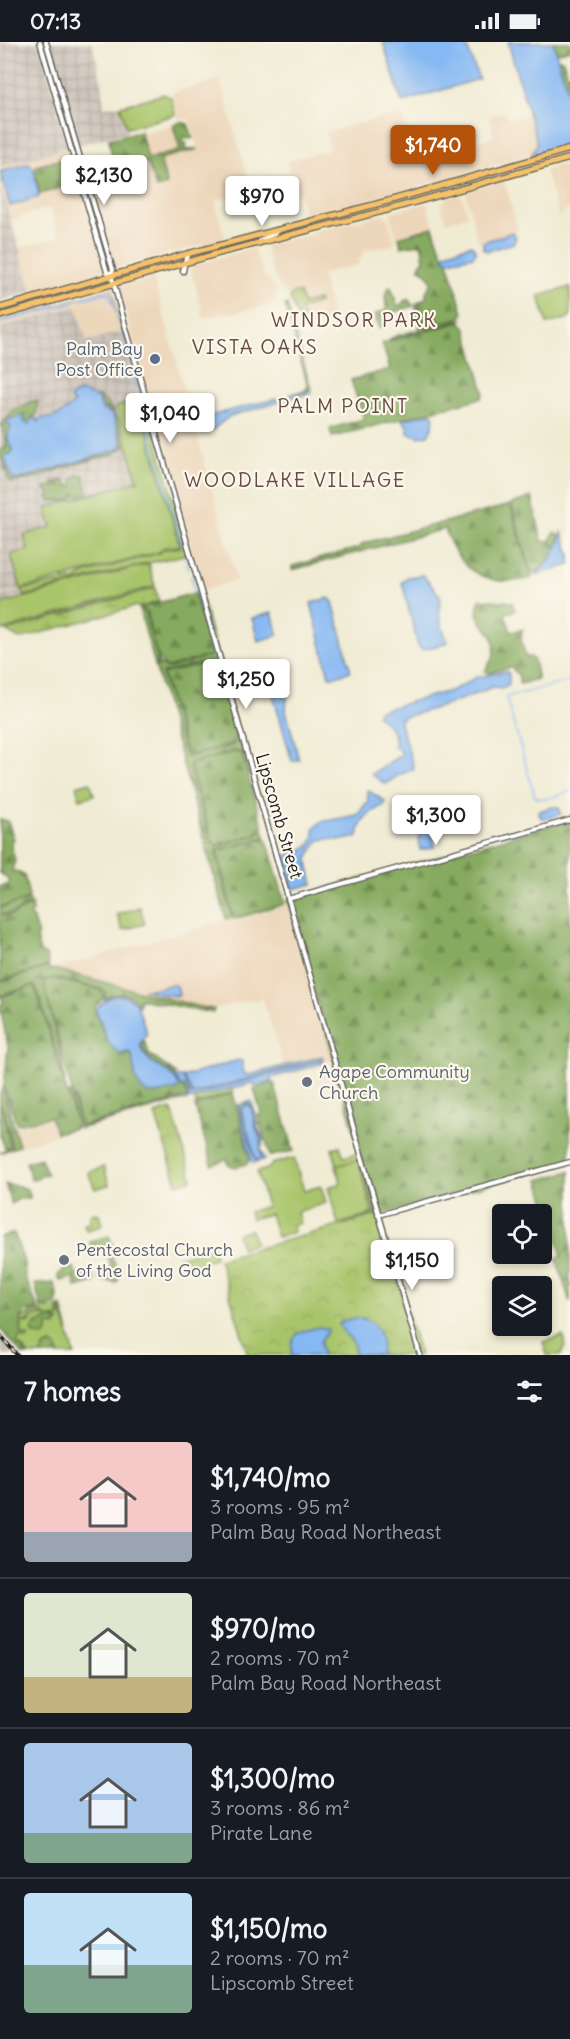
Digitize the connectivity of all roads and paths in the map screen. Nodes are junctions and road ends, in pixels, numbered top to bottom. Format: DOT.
graph roads {
  1 [pos="40,42"];
  2 [pos="46,42"];
  3 [pos="67,114"];
  4 [pos="61,115"];
  5 [pos="570,149"];
  6 [pos="569,157"];
  7 [pos="516,165"];
  8 [pos="510,175"];
  9 [pos="391,200"];
  10 [pos="385,210"];
  11 [pos="282,228"];
  12 [pos="251,237"];
  13 [pos="227,244"];
  14 [pos="255,244"];
  15 [pos="236,249"];
  16 [pos="223,252"];
  17 [pos="189,254"];
  18 [pos="185,263"];
  19 [pos="183,271"];
  20 [pos="111,275"];
  21 [pos="113,284"];
  22 [pos="0,308"];
  23 [pos="0,316"];
  24 [pos="570,820"];
  25 [pos="288,899"];
  26 [pos="570,1162"];
  27 [pos="378,1215"];
  28 [pos="420,1355"];
  1 -- 4 [label="street"];
  2 -- 3 [label="street"];
  3 -- 4 [label="street"];
  3 -- 20 [label="street"];
  4 -- 20 [label="street"];
  5 -- 7 [label="main road"];
  6 -- 8 [label="main road"];
  7 -- 8 [label="main road"];
  7 -- 9 [label="main road"];
  8 -- 10 [label="main road"];
  9 -- 10 [label="main road"];
  9 -- 11 [label="main road"];
  10 -- 14 [label="main road"];
  11 -- 12 [label="main road"];
  11 -- 14 [label="street"];
  12 -- 13 [label="main road"];
  12 -- 15 [label="street"];
  13 -- 16 [label="street"];
  13 -- 17 [label="main road"];
  14 -- 15 [label="main road"];
  15 -- 16 [label="main road"];
  16 -- 18 [label="main road"];
  17 -- 18 [label="street"];
  17 -- 20 [label="main road"];
  18 -- 19 [label="street"];
  18 -- 21 [label="main road"];
  20 -- 21 [label="street, Lipscomb Street"];
  20 -- 22 [label="main road"];
  21 -- 23 [label="main road"];
  21 -- 25 [label="street, Lipscomb Street"];
  24 -- 25 [label="street"];
  25 -- 27 [label="street, Lipscomb Street"];
  26 -- 27 [label="street"];
  27 -- 28 [label="street, Lipscomb Street"];
}
